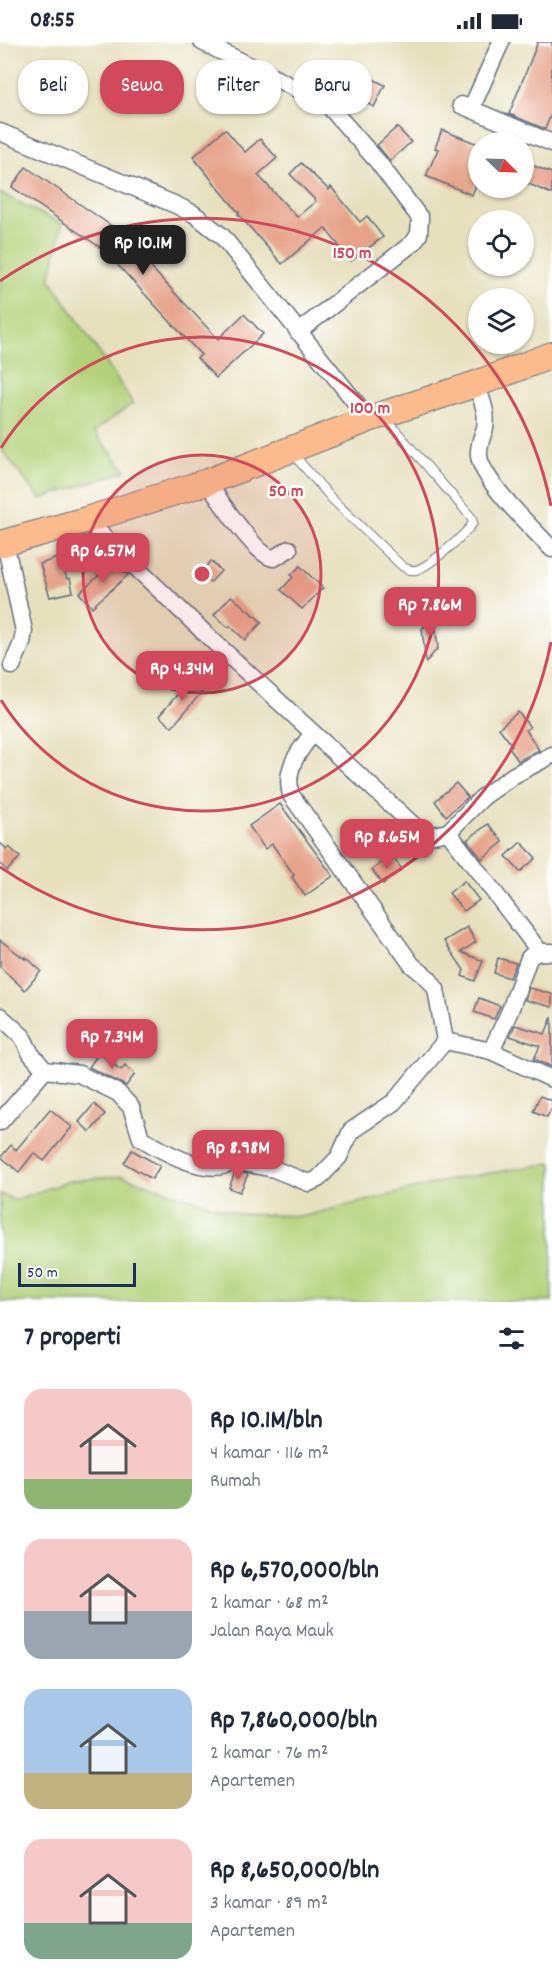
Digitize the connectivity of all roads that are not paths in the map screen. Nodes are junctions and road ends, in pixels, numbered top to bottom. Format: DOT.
graph roads {
  1 [pos="202,42"];
  2 [pos="501,42"];
  3 [pos="0,132"];
  4 [pos="552,142"];
  5 [pos="298,332"];
  6 [pos="552,355"];
  7 [pos="476,384"];
  8 [pos="376,417"];
  9 [pos="290,451"];
  10 [pos="207,482"];
  11 [pos="86,520"];
  12 [pos="2,543"];
  13 [pos="289,549"];
  14 [pos="552,549"];
  15 [pos="12,666"];
  16 [pos="313,734"];
  17 [pos="552,755"];
  18 [pos="447,832"];
  19 [pos="546,952"];
  20 [pos="0,1016"];
  21 [pos="445,1041"];
  22 [pos="491,1051"];
  23 [pos="45,1070"];
  24 [pos="552,1079"];
  25 [pos="0,1122"];
  1 -- 5 [label="street"];
  2 -- 4 [label="street"];
  3 -- 5 [label="street"];
  5 -- 8 [label="street"];
  6 -- 7 [label="main road"];
  7 -- 8 [label="main road"];
  7 -- 14 [label="street"];
  8 -- 9 [label="main road"];
  8 -- 9 [label="lane"];
  9 -- 10 [label="main road"];
  10 -- 11 [label="main road"];
  10 -- 13 [label="street"];
  11 -- 12 [label="main road"];
  11 -- 16 [label="street"];
  12 -- 15 [label="street"];
  16 -- 18 [label="street"];
  16 -- 21 [label="street"];
  17 -- 18 [label="street"];
  18 -- 19 [label="street"];
  19 -- 22 [label="street"];
  20 -- 23 [label="street"];
  21 -- 22 [label="street"];
  21 -- 23 [label="street"];
  22 -- 24 [label="street"];
  23 -- 25 [label="street"];
}
